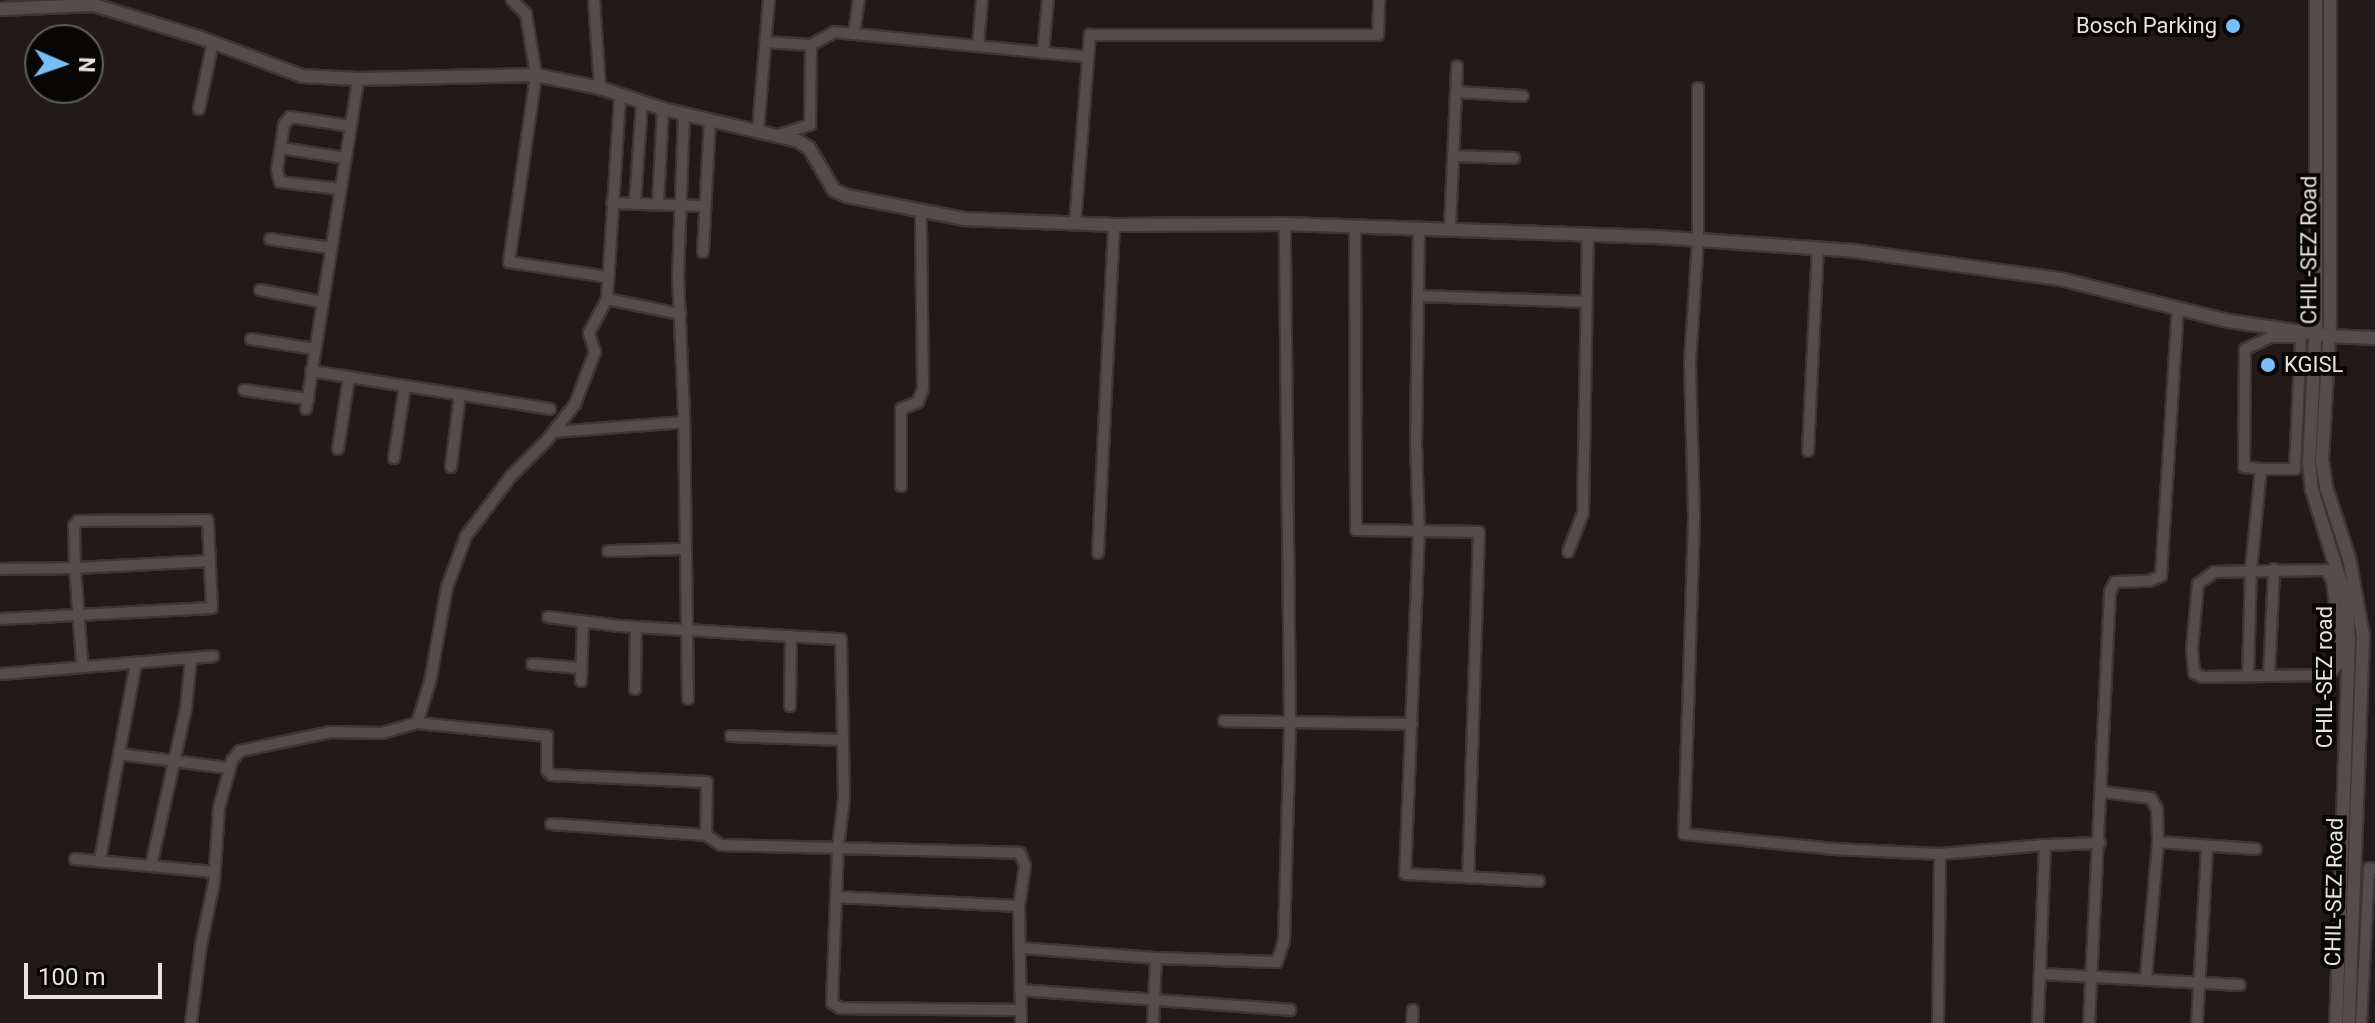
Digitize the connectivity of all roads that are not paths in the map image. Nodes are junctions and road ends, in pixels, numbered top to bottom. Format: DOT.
graph roads {
  1 [pos="512,0"];
  2 [pos="525,0"];
  3 [pos="594,0"];
  4 [pos="769,0"];
  5 [pos="859,0"];
  6 [pos="982,0"];
  7 [pos="1048,0"];
  8 [pos="1379,0"];
  9 [pos="2316,0"];
  10 [pos="2330,0"];
  11 [pos="94,2"];
  12 [pos="0,9"];
  13 [pos="526,14"];
  14 [pos="854,34"];
  15 [pos="213,42"];
  16 [pos="766,42"];
  17 [pos="811,45"];
  18 [pos="978,46"];
  19 [pos="1043,53"];
  20 [pos="1088,57"];
  21 [pos="1457,66"];
  22 [pos="536,75"];
  23 [pos="358,79"];
  24 [pos="600,88"];
  25 [pos="1698,88"];
  26 [pos="1456,92"];
  27 [pos="620,96"];
  28 [pos="1523,96"];
  29 [pos="642,102"];
  30 [pos="199,109"];
  31 [pos="663,109"];
  32 [pos="684,114"];
  33 [pos="710,120"];
  34 [pos="350,126"];
  35 [pos="758,130"];
  36 [pos="779,135"];
  37 [pos="281,148"];
  38 [pos="1453,156"];
  39 [pos="345,158"];
  40 [pos="1514,158"];
  41 [pos="340,189"];
  42 [pos="612,203"];
  43 [pos="635,203"];
  44 [pos="658,203"];
  45 [pos="681,204"];
  46 [pos="703,206"];
  47 [pos="921,212"];
  48 [pos="1075,224"];
  49 [pos="1285,224"];
  50 [pos="1114,225"];
  51 [pos="1355,226"];
  52 [pos="1419,228"];
  53 [pos="1450,229"];
  54 [pos="1588,234"];
  55 [pos="270,239"];
  56 [pos="1698,239"];
  57 [pos="331,248"];
  58 [pos="1818,248"];
  59 [pos="703,252"];
  60 [pos="608,277"];
  61 [pos="260,290"];
  62 [pos="1418,296"];
  63 [pos="607,299"];
  64 [pos="323,302"];
  65 [pos="1586,302"];
  66 [pos="2178,309"];
  67 [pos="680,314"];
  68 [pos="2315,333"];
  69 [pos="2329,336"];
  70 [pos="2375,338"];
  71 [pos="251,339"];
  72 [pos="315,349"];
  73 [pos="311,371"];
  74 [pos="349,377"];
  75 [pos="405,386"];
  76 [pos="244,390"];
  77 [pos="460,395"];
  78 [pos="550,409"];
  79 [pos="684,422"];
  80 [pos="554,432"];
  81 [pos="338,449"];
  82 [pos="1808,451"];
  83 [pos="394,458"];
  84 [pos="451,467"];
  85 [pos="2261,469"];
  86 [pos="901,486"];
  87 [pos="1419,529"];
  88 [pos="685,549"];
  89 [pos="608,551"];
  90 [pos="1568,552"];
  91 [pos="1098,553"];
  92 [pos="210,561"];
  93 [pos="75,568"];
  94 [pos="0,569"];
  95 [pos="2251,569"];
  96 [pos="2274,569"];
  97 [pos="78,616"];
  98 [pos="548,617"];
  99 [pos="0,619"];
  100 [pos="583,622"];
  101 [pos="636,627"];
  102 [pos="2343,627"];
  103 [pos="689,630"];
  104 [pos="791,636"];
  105 [pos="213,656"];
  106 [pos="191,658"];
  107 [pos="82,661"];
  108 [pos="136,663"];
  109 [pos="532,664"];
  110 [pos="581,668"];
  111 [pos="0,674"];
  112 [pos="2248,676"];
  113 [pos="2269,676"];
  114 [pos="581,681"];
  115 [pos="635,689"];
  116 [pos="688,699"];
  117 [pos="790,706"];
  118 [pos="1224,721"];
  119 [pos="417,723"];
  120 [pos="1290,723"];
  121 [pos="1412,724"];
  122 [pos="731,736"];
  123 [pos="842,740"];
  124 [pos="119,754"];
  125 [pos="173,759"];
  126 [pos="228,768"];
  127 [pos="2103,792"];
  128 [pos="551,824"];
  129 [pos="706,835"];
  130 [pos="2158,842"];
  131 [pos="2100,843"];
  132 [pos="2045,845"];
  133 [pos="838,847"];
  134 [pos="2207,847"];
  135 [pos="2256,849"];
  136 [pos="1940,854"];
  137 [pos="75,859"];
  138 [pos="100,860"];
  139 [pos="151,866"];
  140 [pos="2375,869"];
  141 [pos="214,872"];
  142 [pos="1468,877"];
  143 [pos="1539,881"];
  144 [pos="836,897"];
  145 [pos="1019,906"];
  146 [pos="2365,943"];
  147 [pos="1020,948"];
  148 [pos="1156,958"];
  149 [pos="2042,974"];
  150 [pos="2092,975"];
  151 [pos="2146,977"];
  152 [pos="2198,983"];
  153 [pos="2240,985"];
  154 [pos="1020,990"];
  155 [pos="1152,999"];
  156 [pos="1020,1010"];
  157 [pos="1290,1010"];
  158 [pos="1413,1010"];
  159 [pos="191,1023"];
  160 [pos="1021,1023"];
  161 [pos="1153,1023"];
  162 [pos="1412,1023"];
  163 [pos="1938,1023"];
  164 [pos="2038,1023"];
  165 [pos="2089,1023"];
  166 [pos="2197,1023"];
  167 [pos="2336,1023"];
  168 [pos="2349,1023"];
  169 [pos="2361,1023"];
  1 -- 13 [label="street"];
  2 -- 13 [label="street"];
  3 -- 24 [label="street"];
  4 -- 16 [label="street"];
  5 -- 14 [label="street"];
  6 -- 18 [label="street"];
  7 -- 19 [label="street"];
  8 -- 20 [label="street"];
  9 -- 68 [label="street, CHIL-SEZ road"];
  10 -- 69 [label="street, CHIL-SEZ Road"];
  11 -- 12 [label="street"];
  11 -- 15 [label="street"];
  13 -- 22 [label="street"];
  14 -- 17 [label="street"];
  14 -- 18 [label="street"];
  15 -- 23 [label="street"];
  15 -- 30 [label="street"];
  16 -- 17 [label="street"];
  16 -- 35 [label="street"];
  17 -- 36 [label="street"];
  18 -- 19 [label="street"];
  19 -- 20 [label="street"];
  20 -- 48 [label="street"];
  21 -- 26 [label="street"];
  22 -- 23 [label="street"];
  22 -- 24 [label="street"];
  22 -- 60 [label="street"];
  23 -- 34 [label="street"];
  24 -- 27 [label="street"];
  25 -- 56 [label="street"];
  26 -- 28 [label="street"];
  26 -- 38 [label="street"];
  27 -- 29 [label="street"];
  27 -- 42 [label="street"];
  29 -- 31 [label="street"];
  29 -- 43 [label="street"];
  31 -- 32 [label="street"];
  31 -- 44 [label="street"];
  32 -- 33 [label="street"];
  32 -- 45 [label="street"];
  33 -- 35 [label="street"];
  33 -- 46 [label="street"];
  34 -- 37 [label="street"];
  34 -- 39 [label="street"];
  35 -- 36 [label="street"];
  36 -- 47 [label="street"];
  37 -- 39 [label="street"];
  37 -- 41 [label="street"];
  38 -- 40 [label="street"];
  38 -- 53 [label="street"];
  39 -- 41 [label="street"];
  41 -- 57 [label="street"];
  42 -- 43 [label="street"];
  42 -- 60 [label="street"];
  43 -- 44 [label="street"];
  44 -- 45 [label="street"];
  45 -- 46 [label="street"];
  45 -- 67 [label="street"];
  46 -- 59 [label="street"];
  47 -- 48 [label="street"];
  47 -- 86 [label="street"];
  48 -- 50 [label="street"];
  49 -- 50 [label="street"];
  49 -- 51 [label="street"];
  49 -- 120 [label="street"];
  50 -- 91 [label="street"];
  51 -- 52 [label="street"];
  51 -- 87 [label="street"];
  52 -- 53 [label="street"];
  52 -- 62 [label="street"];
  53 -- 54 [label="street"];
  54 -- 56 [label="street"];
  54 -- 65 [label="street"];
  55 -- 57 [label="street"];
  56 -- 58 [label="street"];
  56 -- 136 [label="street"];
  57 -- 64 [label="street"];
  58 -- 66 [label="street"];
  58 -- 82 [label="street"];
  60 -- 63 [label="street"];
  61 -- 64 [label="street"];
  62 -- 65 [label="street"];
  62 -- 87 [label="street"];
  63 -- 67 [label="street"];
  63 -- 80 [label="street"];
  64 -- 72 [label="street"];
  65 -- 90 [label="street"];
  66 -- 68 [label="street"];
  66 -- 127 [label="street"];
  67 -- 79 [label="street"];
  68 -- 69 [label="street"];
  68 -- 102 [label="street, CHIL-SEZ road"];
  69 -- 70 [label="street"];
  69 -- 146 [label="street, CHIL-SEZ Road"];
  71 -- 72 [label="street"];
  72 -- 73 [label="street"];
  73 -- 74 [label="street"];
  73 -- 76 [label="street"];
  74 -- 75 [label="street"];
  74 -- 81 [label="street"];
  75 -- 77 [label="street"];
  75 -- 83 [label="street"];
  77 -- 78 [label="street"];
  77 -- 84 [label="street"];
  79 -- 80 [label="street"];
  79 -- 88 [label="street"];
  80 -- 119 [label="street"];
  85 -- 85 [label="street"];
  85 -- 95 [label="street"];
  87 -- 121 [label="street"];
  87 -- 142 [label="street"];
  88 -- 89 [label="street"];
  88 -- 103 [label="street"];
  92 -- 93 [label="street"];
  92 -- 93 [label="street"];
  92 -- 97 [label="street"];
  93 -- 94 [label="street"];
  93 -- 97 [label="street"];
  95 -- 96 [label="street"];
  95 -- 112 [label="street"];
  95 -- 112 [label="street"];
  96 -- 102 [label="street"];
  96 -- 113 [label="street"];
  97 -- 99 [label="street"];
  97 -- 107 [label="street"];
  98 -- 100 [label="street"];
  100 -- 101 [label="street"];
  100 -- 110 [label="street"];
  101 -- 103 [label="street"];
  101 -- 115 [label="street"];
  102 -- 113 [label="street"];
  102 -- 167 [label="street, CHIL-SEZ road"];
  103 -- 104 [label="street"];
  103 -- 116 [label="street"];
  104 -- 117 [label="street"];
  104 -- 123 [label="street"];
  105 -- 106 [label="street"];
  106 -- 108 [label="street"];
  106 -- 125 [label="street"];
  108 -- 111 [label="street"];
  108 -- 124 [label="street"];
  109 -- 110 [label="street"];
  110 -- 114 [label="street"];
  112 -- 113 [label="street"];
  118 -- 120 [label="street"];
  119 -- 126 [label="street"];
  119 -- 129 [label="street"];
  120 -- 121 [label="street"];
  120 -- 148 [label="street"];
  121 -- 142 [label="street"];
  122 -- 123 [label="street"];
  123 -- 133 [label="street"];
  124 -- 125 [label="street"];
  124 -- 138 [label="street"];
  125 -- 126 [label="street"];
  125 -- 139 [label="street"];
  126 -- 141 [label="street"];
  127 -- 130 [label="street"];
  127 -- 131 [label="street"];
  128 -- 129 [label="street"];
  129 -- 133 [label="street"];
  130 -- 134 [label="street"];
  130 -- 151 [label="street"];
  131 -- 132 [label="street"];
  131 -- 150 [label="street"];
  132 -- 136 [label="street"];
  132 -- 149 [label="street"];
  133 -- 144 [label="street"];
  133 -- 145 [label="street"];
  134 -- 135 [label="street"];
  134 -- 152 [label="street"];
  136 -- 163 [label="street"];
  137 -- 138 [label="street"];
  138 -- 139 [label="street"];
  139 -- 141 [label="street"];
  140 -- 146 [label="street"];
  141 -- 159 [label="street"];
  142 -- 143 [label="street"];
  144 -- 145 [label="street"];
  144 -- 156 [label="street"];
  145 -- 147 [label="street"];
  146 -- 168 [label="street, CHIL-SEZ Road"];
  146 -- 169 [label="street"];
  147 -- 148 [label="street"];
  147 -- 154 [label="street"];
  148 -- 155 [label="street"];
  149 -- 150 [label="street"];
  149 -- 164 [label="street"];
  150 -- 151 [label="street"];
  150 -- 165 [label="street"];
  151 -- 152 [label="street"];
  152 -- 153 [label="street"];
  152 -- 166 [label="street"];
  154 -- 155 [label="street"];
  154 -- 156 [label="street"];
  155 -- 157 [label="street"];
  155 -- 161 [label="street"];
  156 -- 160 [label="street"];
  158 -- 162 [label="street"];
}
